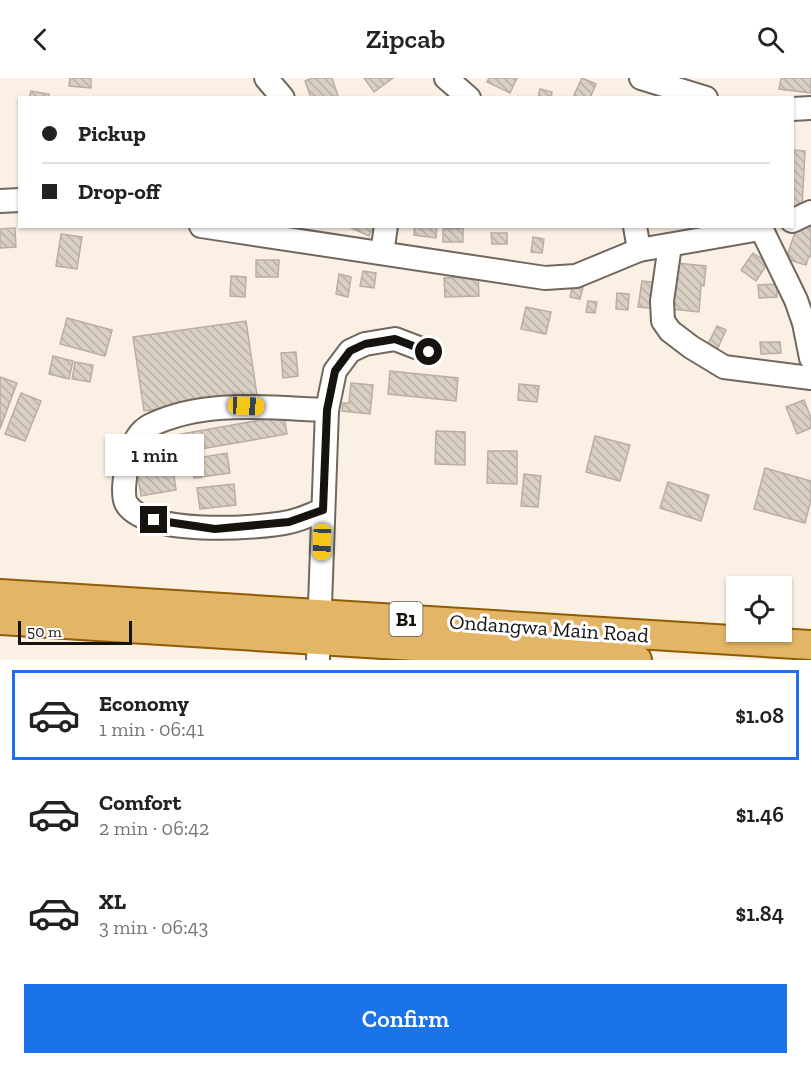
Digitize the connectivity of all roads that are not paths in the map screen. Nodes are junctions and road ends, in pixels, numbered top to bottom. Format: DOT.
graph roads {
  1 [pos="266,78"];
  2 [pos="446,78"];
  3 [pos="641,78"];
  4 [pos="281,96"];
  5 [pos="467,96"];
  6 [pos="700,96"];
  7 [pos="811,108"];
  8 [pos="794,109"];
  9 [pos="18,200"];
  10 [pos="0,201"];
  11 [pos="811,212"];
  12 [pos="794,220"];
  13 [pos="214,228"];
  14 [pos="386,228"];
  15 [pos="635,228"];
  16 [pos="767,230"];
  17 [pos="670,244"];
  18 [pos="639,250"];
  19 [pos="382,253"];
  20 [pos="808,323"];
  21 [pos="429,352"];
  22 [pos="811,358"];
  23 [pos="811,378"];
  24 [pos="327,410"];
  25 [pos="323,510"];
  26 [pos="0,594"];
  27 [pos="0,620"];
  28 [pos="319,638"];
  29 [pos="811,645"];
  30 [pos="719,650"];
  31 [pos="637,660"];
  1 -- 4 [label="street"];
  2 -- 5 [label="street"];
  3 -- 6 [label="street"];
  7 -- 8 [label="street"];
  9 -- 10 [label="street"];
  11 -- 12 [label="street"];
  13 -- 19 [label="street"];
  14 -- 19 [label="street"];
  15 -- 18 [label="street"];
  16 -- 17 [label="street"];
  16 -- 20 [label="street"];
  17 -- 18 [label="street"];
  17 -- 23 [label="street"];
  18 -- 19 [label="street"];
  20 -- 22 [label="street"];
  21 -- 24 [label="street"];
  24 -- 25 [label="street"];
  24 -- 25 [label="street"];
  25 -- 28 [label="street"];
  26 -- 28 [label="main road, Ondangwa Main Road / B1"];
  27 -- 28 [label="main road, Ondangwa Main Road / B1"];
  28 -- 30 [label="main road, Ondangwa Main Road / B1"];
  28 -- 31 [label="main road, Ondangwa Main Road / B1"];
  29 -- 30 [label="main road, Ondangwa Main Road / B1"];
}
